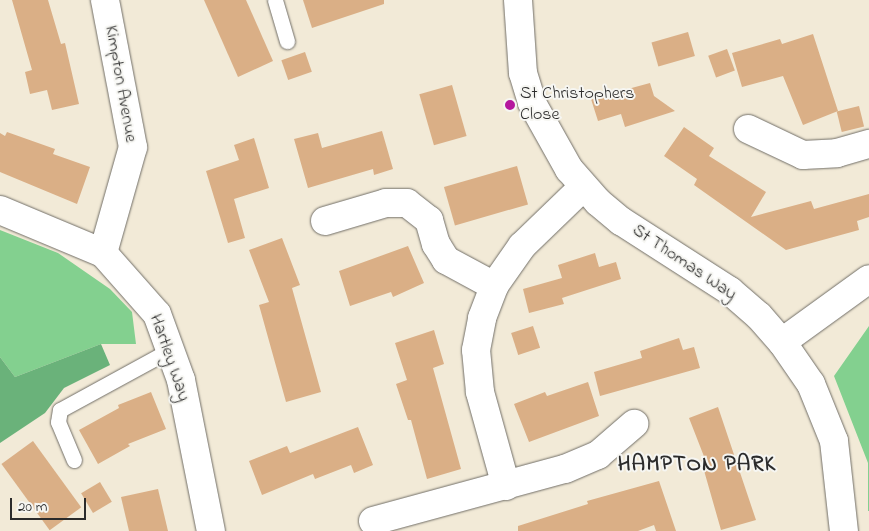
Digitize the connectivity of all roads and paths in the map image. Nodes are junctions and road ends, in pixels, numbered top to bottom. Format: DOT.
graph roads {
  1 [pos="105,0"];
  2 [pos="275,0"];
  3 [pos="518,0"];
  4 [pos="287,41"];
  5 [pos="748,129"];
  6 [pos="869,144"];
  7 [pos="583,188"];
  8 [pos="0,210"];
  9 [pos="325,221"];
  10 [pos="103,253"];
  11 [pos="869,279"];
  12 [pos="494,286"];
  13 [pos="782,342"];
  14 [pos="170,350"];
  15 [pos="634,424"];
  16 [pos="74,460"];
  17 [pos="506,486"];
  18 [pos="373,521"];
  19 [pos="211,531"];
  20 [pos="844,531"];
  1 -- 10 [label="street, Kimpton Avenue"];
  2 -- 4 [label="lane"];
  3 -- 7 [label="street, St Thomas Way"];
  5 -- 6 [label="street"];
  7 -- 12 [label="street"];
  7 -- 13 [label="street, St Thomas Way"];
  8 -- 10 [label="street, Hartley Way"];
  9 -- 12 [label="street"];
  10 -- 14 [label="street, Hartley Way"];
  11 -- 13 [label="street"];
  12 -- 17 [label="street"];
  13 -- 20 [label="street, St Thomas Way"];
  14 -- 16 [label="lane"];
  14 -- 19 [label="street, Hartley Way"];
  15 -- 17 [label="street"];
  17 -- 18 [label="street"];
}
